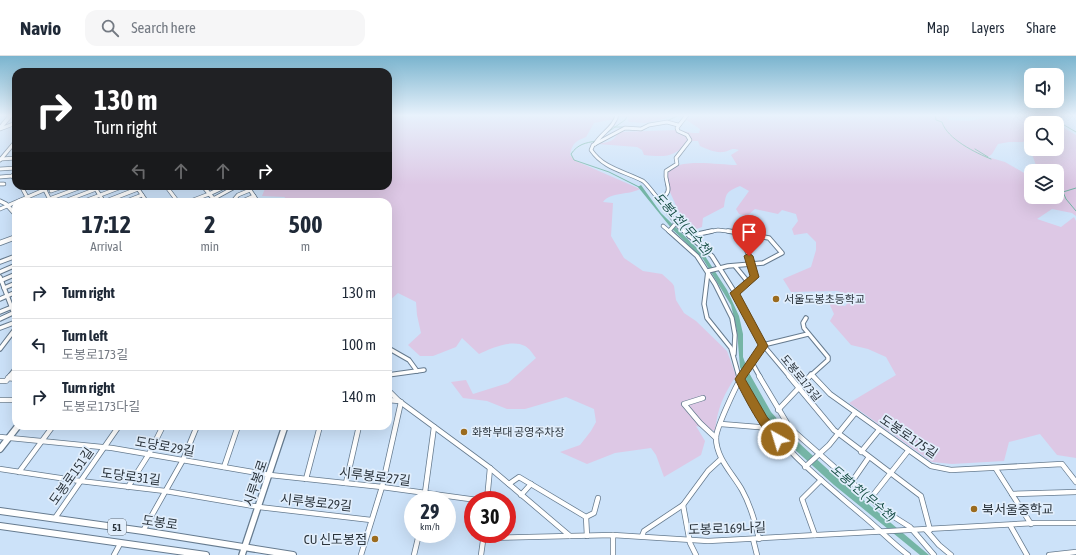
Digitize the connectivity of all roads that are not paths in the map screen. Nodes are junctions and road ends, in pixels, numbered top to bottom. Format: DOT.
graph roads {
  1 [pos="598,138"];
  2 [pos="605,138"];
  3 [pos="689,138"];
  4 [pos="596,143"];
  5 [pos="12,147"];
  6 [pos="12,158"];
  7 [pos="0,160"];
  8 [pos="12,168"];
  9 [pos="0,169"];
  10 [pos="12,176"];
  11 [pos="0,177"];
  12 [pos="0,184"];
  13 [pos="4,184"];
  14 [pos="23,190"];
  15 [pos="45,190"];
  16 [pos="75,190"];
  17 [pos="90,190"];
  18 [pos="96,190"];
  19 [pos="113,190"];
  20 [pos="132,190"];
  21 [pos="139,190"];
  22 [pos="206,190"];
  23 [pos="218,190"];
  24 [pos="232,190"];
  25 [pos="250,190"];
  26 [pos="250,190"];
  27 [pos="209,194"];
  28 [pos="100,195"];
  29 [pos="142,195"];
  30 [pos="254,196"];
  31 [pos="27,197"];
  32 [pos="49,198"];
  33 [pos="57,198"];
  34 [pos="71,198"];
  35 [pos="92,198"];
  36 [pos="102,198"];
  37 [pos="118,198"];
  38 [pos="134,198"];
  39 [pos="144,198"];
  40 [pos="198,198"];
  41 [pos="212,198"];
  42 [pos="218,198"];
  43 [pos="235,198"];
  44 [pos="249,198"];
  45 [pos="0,201"];
  46 [pos="659,201"];
  47 [pos="12,203"];
  48 [pos="7,205"];
  49 [pos="0,209"];
  50 [pos="12,211"];
  51 [pos="675,224"];
  52 [pos="664,226"];
  53 [pos="670,231"];
  54 [pos="740,232"];
  55 [pos="689,236"];
  56 [pos="12,238"];
  57 [pos="0,243"];
  58 [pos="12,258"];
  59 [pos="0,262"];
  60 [pos="752,264"];
  61 [pos="735,266"];
  62 [pos="12,267"];
  63 [pos="719,268"];
  64 [pos="709,271"];
  65 [pos="0,272"];
  66 [pos="12,275"];
  67 [pos="0,279"];
  68 [pos="748,282"];
  69 [pos="12,284"];
  70 [pos="2,286"];
  71 [pos="735,293"];
  72 [pos="12,294"];
  73 [pos="7,296"];
  74 [pos="0,299"];
  75 [pos="11,305"];
  76 [pos="0,312"];
  77 [pos="12,314"];
  78 [pos="806,318"];
  79 [pos="0,319"];
  80 [pos="12,322"];
  81 [pos="0,328"];
  82 [pos="12,333"];
  83 [pos="808,334"];
  84 [pos="763,346"];
  85 [pos="0,349"];
  86 [pos="392,350"];
  87 [pos="734,355"];
  88 [pos="750,362"];
  89 [pos="417,370"];
  90 [pos="424,370"];
  91 [pos="12,373"];
  92 [pos="392,374"];
  93 [pos="811,374"];
  94 [pos="8,378"];
  95 [pos="12,378"];
  96 [pos="740,378"];
  97 [pos="0,381"];
  98 [pos="797,388"];
  99 [pos="392,394"];
  100 [pos="703,398"];
  101 [pos="0,400"];
  102 [pos="12,400"];
  103 [pos="392,400"];
  104 [pos="400,401"];
  105 [pos="778,410"];
  106 [pos="855,413"];
  107 [pos="721,424"];
  108 [pos="434,426"];
  109 [pos="770,428"];
  110 [pos="15,430"];
  111 [pos="50,430"];
  112 [pos="116,430"];
  113 [pos="161,430"];
  114 [pos="195,430"];
  115 [pos="237,430"];
  116 [pos="284,430"];
  117 [pos="319,430"];
  118 [pos="357,430"];
  119 [pos="879,430"];
  120 [pos="838,434"];
  121 [pos="0,437"];
  122 [pos="9,438"];
  123 [pos="716,438"];
  124 [pos="42,441"];
  125 [pos="105,447"];
  126 [pos="0,449"];
  127 [pos="908,451"];
  128 [pos="861,452"];
  129 [pos="149,454"];
  130 [pos="819,456"];
  131 [pos="869,457"];
  132 [pos="721,458"];
  133 [pos="183,460"];
  134 [pos="806,466"];
  135 [pos="224,467"];
  136 [pos="490,468"];
  137 [pos="0,469"];
  138 [pos="996,469"];
  139 [pos="19,472"];
  140 [pos="890,473"];
  141 [pos="270,475"];
  142 [pos="306,479"];
  143 [pos="821,480"];
  144 [pos="80,481"];
  145 [pos="1076,482"];
  146 [pos="346,483"];
  147 [pos="851,483"];
  148 [pos="509,484"];
  149 [pos="531,484"];
  150 [pos="128,487"];
  151 [pos="382,487"];
  152 [pos="165,491"];
  153 [pos="406,491"];
  154 [pos="424,491"];
  155 [pos="488,491"];
  156 [pos="1076,492"];
  157 [pos="1012,494"];
  158 [pos="521,495"];
  159 [pos="598,498"];
  160 [pos="870,499"];
  161 [pos="683,505"];
  162 [pos="259,507"];
  163 [pos="0,511"];
  164 [pos="586,517"];
  165 [pos="54,519"];
  166 [pos="371,520"];
  167 [pos="1031,524"];
  168 [pos="1076,524"];
  169 [pos="1010,525"];
  170 [pos="0,526"];
  171 [pos="928,530"];
  172 [pos="143,531"];
  173 [pos="912,531"];
  174 [pos="883,533"];
  175 [pos="613,535"];
  176 [pos="814,535"];
  177 [pos="516,536"];
  178 [pos="570,536"];
  179 [pos="587,536"];
  180 [pos="642,536"];
  181 [pos="753,539"];
  182 [pos="759,539"];
  183 [pos="688,541"];
  184 [pos="417,543"];
  185 [pos="482,543"];
  186 [pos="120,544"];
  187 [pos="245,547"];
  188 [pos="1076,552"];
  189 [pos="114,555"];
  190 [pos="206,555"];
  191 [pos="242,555"];
  192 [pos="293,555"];
  193 [pos="361,555"];
  194 [pos="414,555"];
  195 [pos="481,555"];
  196 [pos="613,555"];
  197 [pos="696,555"];
  198 [pos="757,555"];
  199 [pos="908,555"];
  200 [pos="934,555"];
  201 [pos="951,555"];
  202 [pos="1027,555"];
  203 [pos="1049,555"];
  1 -- 4 [label="street"];
  2 -- 4 [label="street"];
  3 -- 46 [label="street"];
  4 -- 46 [label="street, 도봉로173길"];
  5 -- 7 [label="street"];
  6 -- 7 [label="street"];
  8 -- 9 [label="street"];
  10 -- 11 [label="street"];
  12 -- 13 [label="street"];
  14 -- 31 [label="street"];
  15 -- 31 [label="street"];
  15 -- 32 [label="street"];
  16 -- 33 [label="street"];
  17 -- 34 [label="street"];
  18 -- 28 [label="street"];
  19 -- 28 [label="street"];
  20 -- 37 [label="street"];
  21 -- 29 [label="street"];
  22 -- 27 [label="street"];
  23 -- 27 [label="street"];
  24 -- 42 [label="street"];
  25 -- 43 [label="street"];
  26 -- 30 [label="street"];
  27 -- 40 [label="street"];
  27 -- 41 [label="street"];
  28 -- 35 [label="street"];
  28 -- 36 [label="street"];
  29 -- 38 [label="street"];
  29 -- 39 [label="street"];
  30 -- 44 [label="street"];
  45 -- 48 [label="street"];
  46 -- 51 [label="street, 도봉로173길"];
  47 -- 48 [label="street"];
  48 -- 49 [label="street"];
  48 -- 50 [label="street"];
  51 -- 53 [label="street"];
  51 -- 55 [label="street, 도봉로173길"];
  52 -- 53 [label="street"];
  53 -- 64 [label="street"];
  54 -- 55 [label="street"];
  54 -- 60 [label="street"];
  54 -- 60 [label="street"];
  55 -- 63 [label="street, 도봉로173길"];
  56 -- 57 [label="street"];
  58 -- 59 [label="street"];
  60 -- 61 [label="street"];
  60 -- 68 [label="street"];
  61 -- 63 [label="street"];
  61 -- 68 [label="street"];
  62 -- 65 [label="street"];
  63 -- 64 [label="street"];
  63 -- 71 [label="street, 도봉로173길"];
  64 -- 87 [label="street"];
  64 -- 87 [label="street"];
  66 -- 67 [label="street"];
  67 -- 70 [label="street"];
  68 -- 71 [label="street"];
  69 -- 70 [label="street"];
  70 -- 73 [label="street"];
  71 -- 84 [label="street, 도봉로173길"];
  72 -- 73 [label="street"];
  73 -- 74 [label="street"];
  73 -- 75 [label="street"];
  75 -- 76 [label="street"];
  77 -- 79 [label="street"];
  78 -- 83 [label="street"];
  80 -- 81 [label="street"];
  82 -- 85 [label="street"];
  83 -- 84 [label="street"];
  83 -- 93 [label="street"];
  84 -- 88 [label="street"];
  84 -- 98 [label="street, 도봉로173길"];
  86 -- 89 [label="street"];
  87 -- 96 [label="street"];
  88 -- 96 [label="street"];
  88 -- 105 [label="street"];
  89 -- 90 [label="street"];
  89 -- 92 [label="street"];
  91 -- 94 [label="street"];
  93 -- 98 [label="street"];
  93 -- 106 [label="street, 도봉로175길"];
  94 -- 95 [label="street"];
  94 -- 97 [label="street"];
  96 -- 107 [label="street"];
  96 -- 109 [label="street"];
  98 -- 105 [label="street"];
  98 -- 120 [label="street, 도봉로173길"];
  99 -- 104 [label="street"];
  100 -- 123 [label="street"];
  101 -- 102 [label="street"];
  103 -- 104 [label="street"];
  104 -- 108 [label="street"];
  104 -- 151 [label="street"];
  105 -- 130 [label="street"];
  106 -- 119 [label="street, 도봉로175길"];
  106 -- 120 [label="street"];
  107 -- 109 [label="street"];
  107 -- 123 [label="street"];
  108 -- 136 [label="street"];
  108 -- 154 [label="street"];
  109 -- 134 [label="street"];
  110 -- 122 [label="street"];
  111 -- 124 [label="street"];
  112 -- 125 [label="street, 도봉로151길"];
  113 -- 129 [label="street"];
  114 -- 133 [label="street"];
  115 -- 135 [label="street"];
  116 -- 141 [label="street, 시루봉로"];
  117 -- 142 [label="street"];
  118 -- 146 [label="street"];
  119 -- 127 [label="street, 도봉로175길"];
  119 -- 128 [label="street"];
  120 -- 128 [label="street, 도봉로173길"];
  120 -- 130 [label="street"];
  121 -- 122 [label="street, 도당로29길"];
  122 -- 124 [label="street, 도당로29길"];
  122 -- 126 [label="street"];
  123 -- 132 [label="street"];
  124 -- 125 [label="street, 도당로29길"];
  124 -- 139 [label="street"];
  125 -- 129 [label="street, 도당로29길"];
  125 -- 144 [label="street, 도봉로151길"];
  127 -- 138 [label="street, 도봉로175길"];
  127 -- 140 [label="street"];
  128 -- 131 [label="street, 도봉로173길"];
  129 -- 133 [label="street, 도당로29길"];
  129 -- 150 [label="street"];
  130 -- 134 [label="street"];
  130 -- 147 [label="street"];
  131 -- 140 [label="street, 도봉로173길"];
  131 -- 147 [label="street"];
  132 -- 161 [label="street"];
  132 -- 182 [label="street"];
  133 -- 135 [label="street, 도당로29길"];
  133 -- 152 [label="street"];
  134 -- 143 [label="street"];
  135 -- 141 [label="street, 도당로29길"];
  136 -- 148 [label="street"];
  136 -- 155 [label="street"];
  137 -- 139 [label="street, 도당로31길"];
  138 -- 145 [label="street, 도봉로175길"];
  138 -- 157 [label="street"];
  139 -- 144 [label="street, 도당로31길"];
  140 -- 160 [label="street"];
  140 -- 171 [label="street, 도봉로173길"];
  141 -- 142 [label="street, 시루봉로27길"];
  141 -- 162 [label="street, 시루봉로"];
  142 -- 146 [label="street, 시루봉로27길"];
  143 -- 174 [label="street"];
  143 -- 176 [label="street"];
  144 -- 150 [label="street, 도당로31길"];
  144 -- 165 [label="street, 도봉로151길"];
  146 -- 151 [label="street, 시루봉로27길"];
  147 -- 160 [label="street"];
  148 -- 149 [label="street"];
  148 -- 158 [label="street"];
  149 -- 158 [label="street"];
  149 -- 164 [label="street"];
  150 -- 152 [label="street, 도당로31길"];
  151 -- 153 [label="street, 시루봉로27길"];
  151 -- 166 [label="street"];
  152 -- 162 [label="street, 도당로31길"];
  152 -- 172 [label="street"];
  156 -- 157 [label="street"];
  157 -- 167 [label="street"];
  158 -- 178 [label="street"];
  159 -- 164 [label="street"];
  160 -- 173 [label="street"];
  161 -- 180 [label="street"];
  161 -- 183 [label="street"];
  162 -- 166 [label="street, 시루봉로29길"];
  162 -- 187 [label="street, 시루봉로"];
  163 -- 165 [label="main road, 도봉로 / 51"];
  164 -- 179 [label="street"];
  165 -- 172 [label="main road, 도봉로 / 51"];
  166 -- 193 [label="street"];
  167 -- 168 [label="street, 도봉로169나길"];
  167 -- 169 [label="street, 도봉로169나길"];
  169 -- 171 [label="street, 도봉로169나길"];
  169 -- 202 [label="street"];
  170 -- 186 [label="main road, 51"];
  171 -- 173 [label="street, 도봉로169나길"];
  171 -- 201 [label="street"];
  172 -- 187 [label="main road, 도봉로 / 51"];
  173 -- 174 [label="street, 도봉로169나길"];
  173 -- 200 [label="street"];
  174 -- 176 [label="street, 도봉로169나길"];
  174 -- 199 [label="street"];
  175 -- 179 [label="street, 도봉로169나길"];
  175 -- 180 [label="street, 도봉로169나길"];
  175 -- 196 [label="street"];
  176 -- 182 [label="street, 도봉로169나길"];
  177 -- 178 [label="street, 도봉로169나길"];
  178 -- 179 [label="street, 도봉로169나길"];
  180 -- 183 [label="street, 도봉로169나길"];
  181 -- 182 [label="street, 도봉로169나길"];
  181 -- 183 [label="street, 도봉로169나길"];
  181 -- 198 [label="street"];
  183 -- 197 [label="street"];
  184 -- 194 [label="street"];
  185 -- 195 [label="street"];
  186 -- 189 [label="street"];
  186 -- 190 [label="main road, 51"];
  187 -- 191 [label="street, 시루봉로"];
  187 -- 192 [label="main road, 도봉로 / 51"];
  188 -- 203 [label="street"];
}
